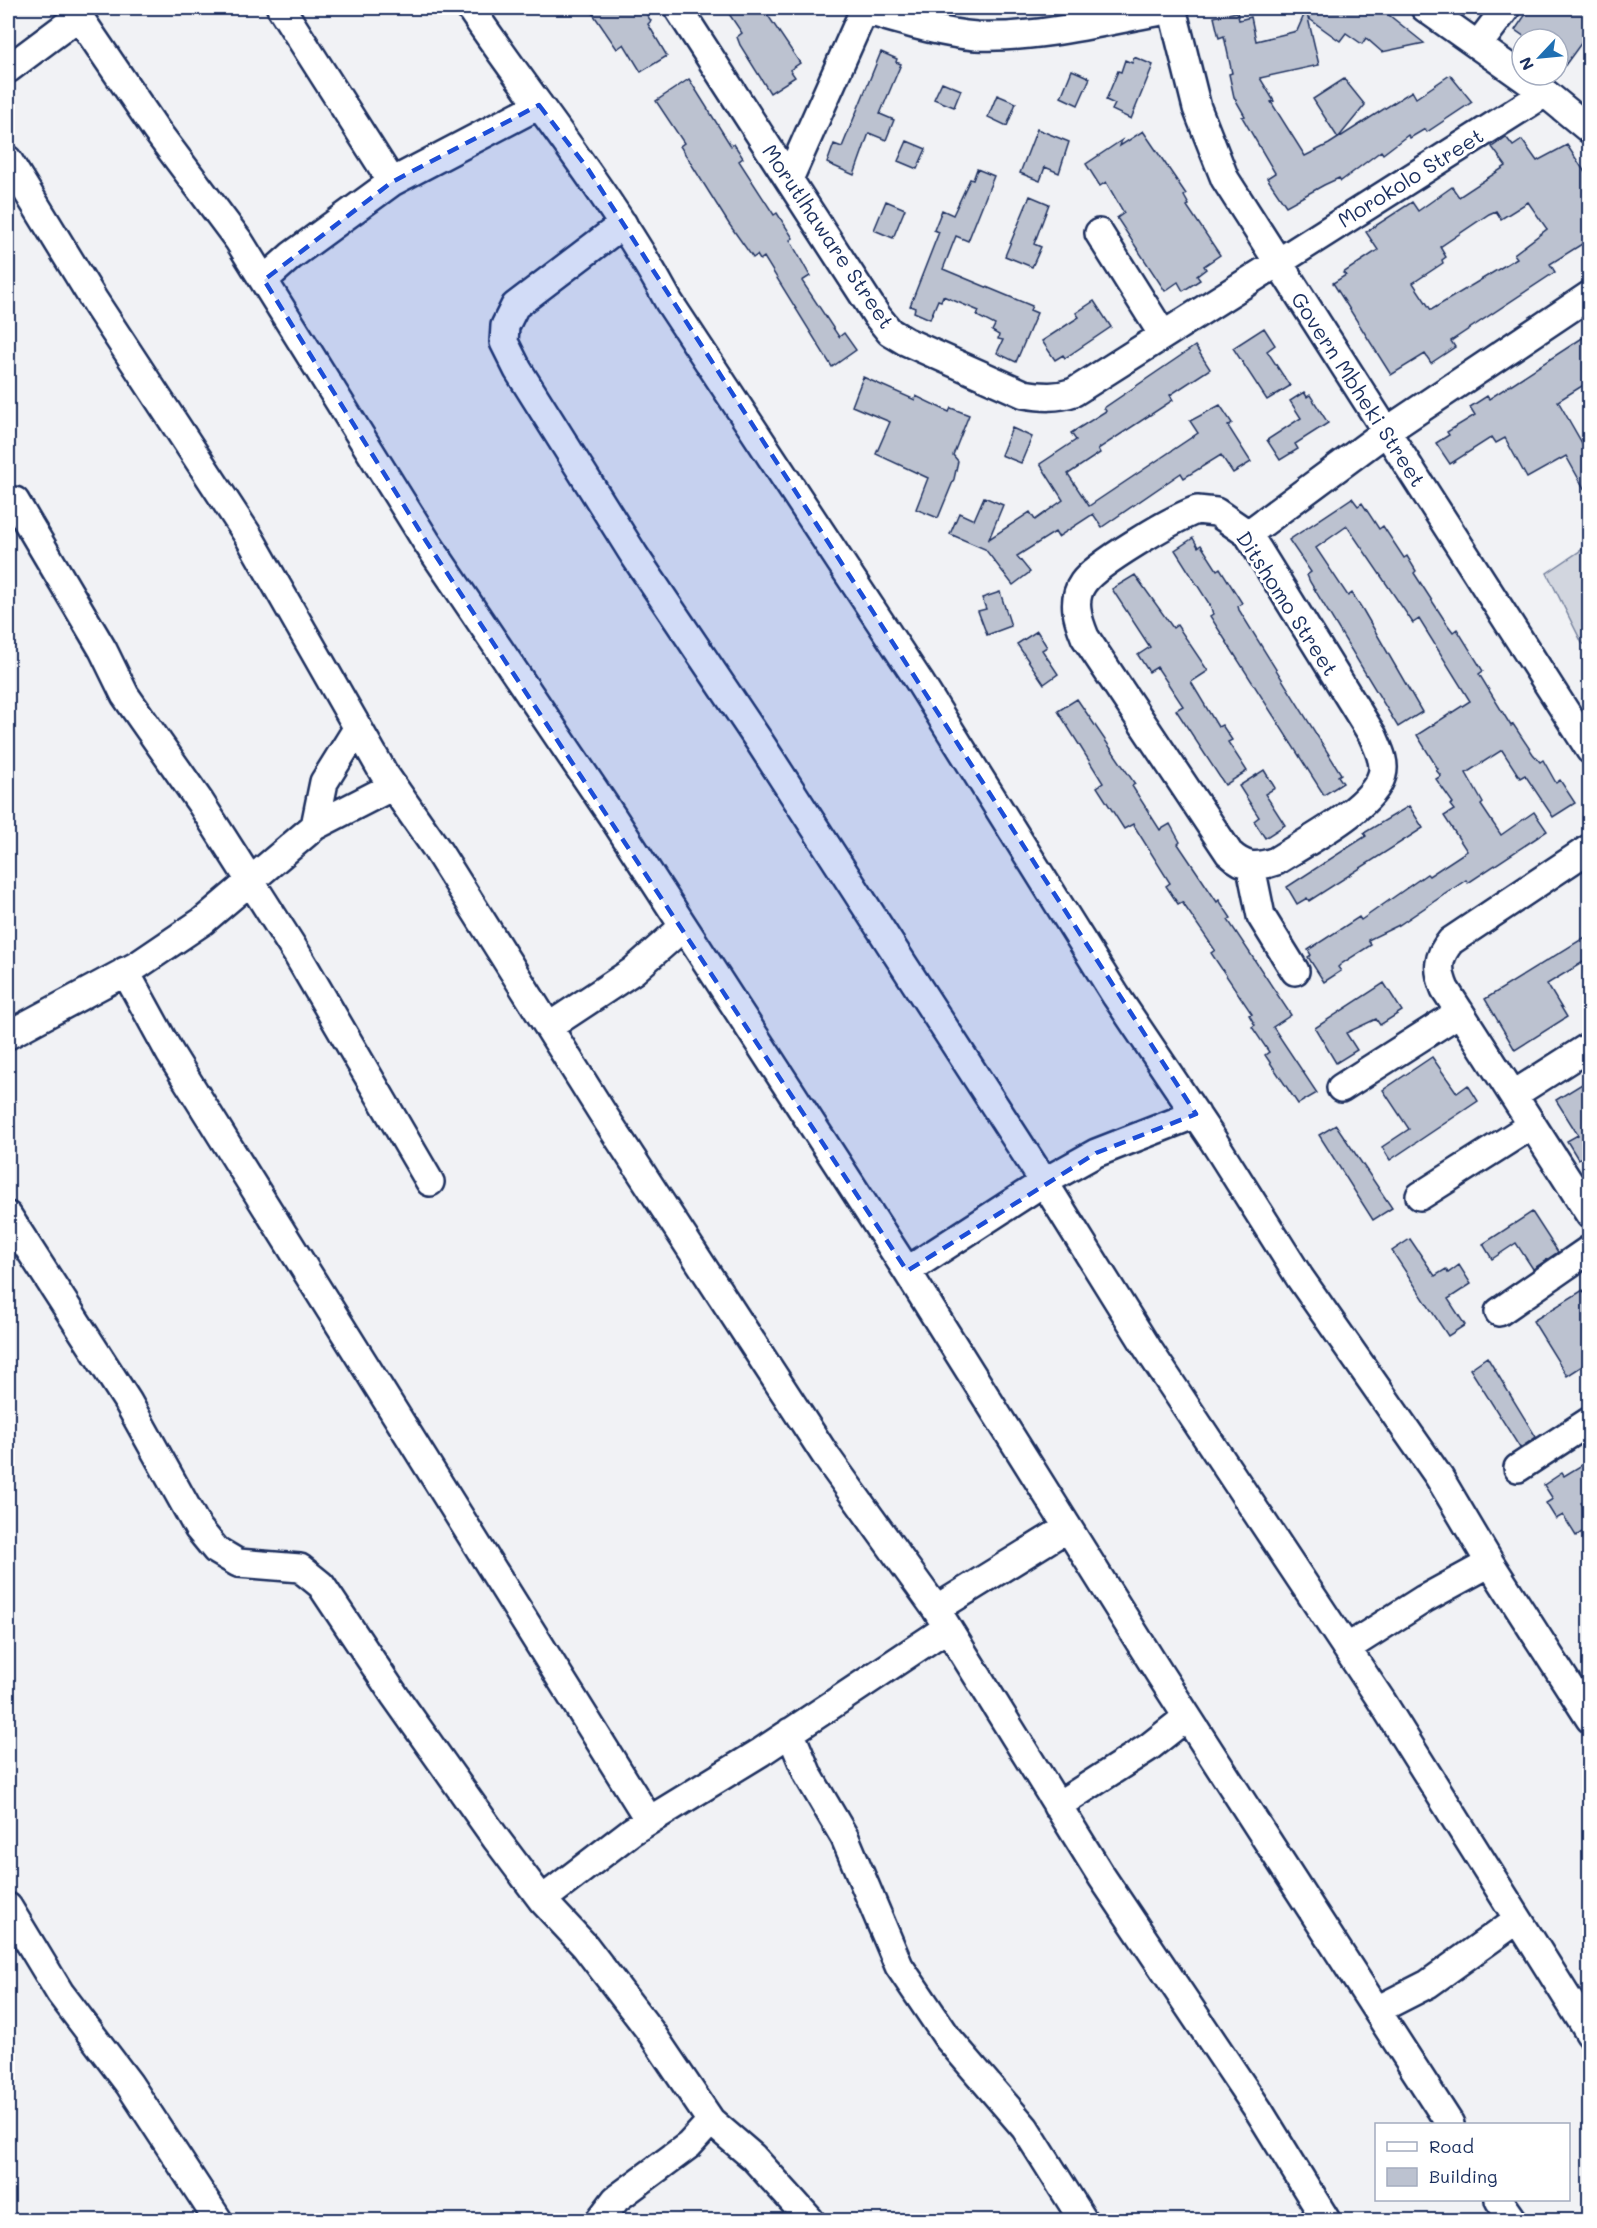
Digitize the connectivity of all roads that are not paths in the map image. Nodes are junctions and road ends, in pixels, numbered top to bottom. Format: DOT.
graph roads {
  1 [pos="281,8"];
  2 [pos="470,8"];
  3 [pos="678,8"];
  4 [pos="1172,8"];
  5 [pos="1425,8"];
  6 [pos="1506,8"];
  7 [pos="865,9"];
  8 [pos="76,12"];
  9 [pos="1478,45"];
  10 [pos="8,69"];
  11 [pos="1545,93"];
  12 [pos="539,105"];
  13 [pos="1586,118"];
  14 [pos="8,160"];
  15 [pos="789,179"];
  16 [pos="392,182"];
  17 [pos="623,224"];
  18 [pos="1099,233"];
  19 [pos="1276,261"];
  20 [pos="264,280"];
  21 [pos="1590,295"];
  22 [pos="1163,335"];
  23 [pos="1387,431"];
  24 [pos="15,501"];
  25 [pos="1248,534"];
  26 [pos="357,729"];
  27 [pos="1590,750"];
  28 [pos="393,786"];
  29 [pos="315,826"];
  30 [pos="1590,848"];
  31 [pos="1251,867"];
  32 [pos="250,883"];
  33 [pos="683,927"];
  34 [pos="125,971"];
  35 [pos="1295,971"];
  36 [pos="1460,1012"];
  37 [pos="550,1026"];
  38 [pos="8,1035"];
  39 [pos="1590,1046"];
  40 [pos="1341,1088"];
  41 [pos="1513,1095"];
  42 [pos="1196,1114"];
  43 [pos="1532,1125"];
  44 [pos="430,1182"];
  45 [pos="1044,1182"];
  46 [pos="1420,1196"];
  47 [pos="1587,1204"];
  48 [pos="8,1216"];
  49 [pos="1590,1249"];
  50 [pos="907,1271"];
  51 [pos="1499,1312"];
  52 [pos="1590,1421"];
  53 [pos="1518,1468"];
  54 [pos="1067,1528"];
  55 [pos="1490,1563"];
  56 [pos="941,1619"];
  57 [pos="1347,1648"];
  58 [pos="1187,1717"];
  59 [pos="1590,1719"];
  60 [pos="790,1732"];
  61 [pos="1057,1806"];
  62 [pos="649,1820"];
  63 [pos="542,1900"];
  64 [pos="8,1907"];
  65 [pos="1517,1920"];
  66 [pos="1377,2010"];
  67 [pos="1590,2034"];
  68 [pos="711,2121"];
  69 [pos="1449,2123"];
  70 [pos="1500,2201"];
  71 [pos="218,2220"];
  72 [pos="600,2220"];
  73 [pos="810,2220"];
  74 [pos="1083,2220"];
  75 [pos="1326,2220"];
  76 [pos="1513,2220"];
  1 -- 16 [label="street"];
  2 -- 12 [label="street"];
  3 -- 15 [label="street, Morutlhaware Street"];
  4 -- 7 [label="street"];
  4 -- 19 [label="street, Govern Mbheki Street"];
  5 -- 9 [label="street"];
  6 -- 9 [label="street"];
  7 -- 15 [label="street"];
  8 -- 10 [label="street"];
  8 -- 20 [label="street"];
  9 -- 11 [label="street"];
  11 -- 13 [label="street"];
  11 -- 19 [label="street, Morokolo Street"];
  12 -- 16 [label="street"];
  12 -- 17 [label="street"];
  14 -- 26 [label="street"];
  15 -- 22 [label="street, Morutlhaware Street"];
  16 -- 20 [label="street"];
  17 -- 42 [label="street"];
  17 -- 45 [label="street"];
  18 -- 22 [label="street"];
  19 -- 22 [label="street, Morutlhaware Street"];
  19 -- 23 [label="street, Govern Mbheki Street"];
  20 -- 33 [label="street"];
  21 -- 23 [label="street"];
  23 -- 25 [label="street"];
  23 -- 27 [label="street, Govern Mbheki Street"];
  24 -- 32 [label="street"];
  25 -- 31 [label="street, Ditshomo Street"];
  25 -- 31 [label="street, Ditshomo Street"];
  26 -- 28 [label="street"];
  26 -- 29 [label="street"];
  28 -- 29 [label="street"];
  28 -- 37 [label="street"];
  29 -- 32 [label="street"];
  30 -- 36 [label="street"];
  31 -- 35 [label="street"];
  32 -- 34 [label="street"];
  32 -- 44 [label="street"];
  33 -- 37 [label="street"];
  33 -- 50 [label="street"];
  34 -- 38 [label="street"];
  34 -- 62 [label="street"];
  36 -- 40 [label="street"];
  36 -- 41 [label="street"];
  37 -- 56 [label="street"];
  39 -- 41 [label="street"];
  41 -- 43 [label="street"];
  42 -- 45 [label="street"];
  42 -- 55 [label="street"];
  43 -- 46 [label="street"];
  43 -- 47 [label="street"];
  45 -- 50 [label="street"];
  45 -- 57 [label="street"];
  48 -- 63 [label="street"];
  49 -- 51 [label="street"];
  50 -- 54 [label="street"];
  52 -- 53 [label="street"];
  54 -- 56 [label="street"];
  54 -- 58 [label="street"];
  55 -- 57 [label="street"];
  55 -- 59 [label="street"];
  56 -- 60 [label="street"];
  56 -- 61 [label="street"];
  57 -- 65 [label="street"];
  58 -- 61 [label="street"];
  58 -- 66 [label="street"];
  60 -- 62 [label="street"];
  60 -- 74 [label="street"];
  61 -- 75 [label="street"];
  62 -- 63 [label="street"];
  63 -- 68 [label="street"];
  64 -- 71 [label="street"];
  65 -- 66 [label="street"];
  65 -- 67 [label="street"];
  66 -- 69 [label="street"];
  68 -- 72 [label="street"];
  68 -- 73 [label="street"];
  70 -- 76 [label="street"];
}
